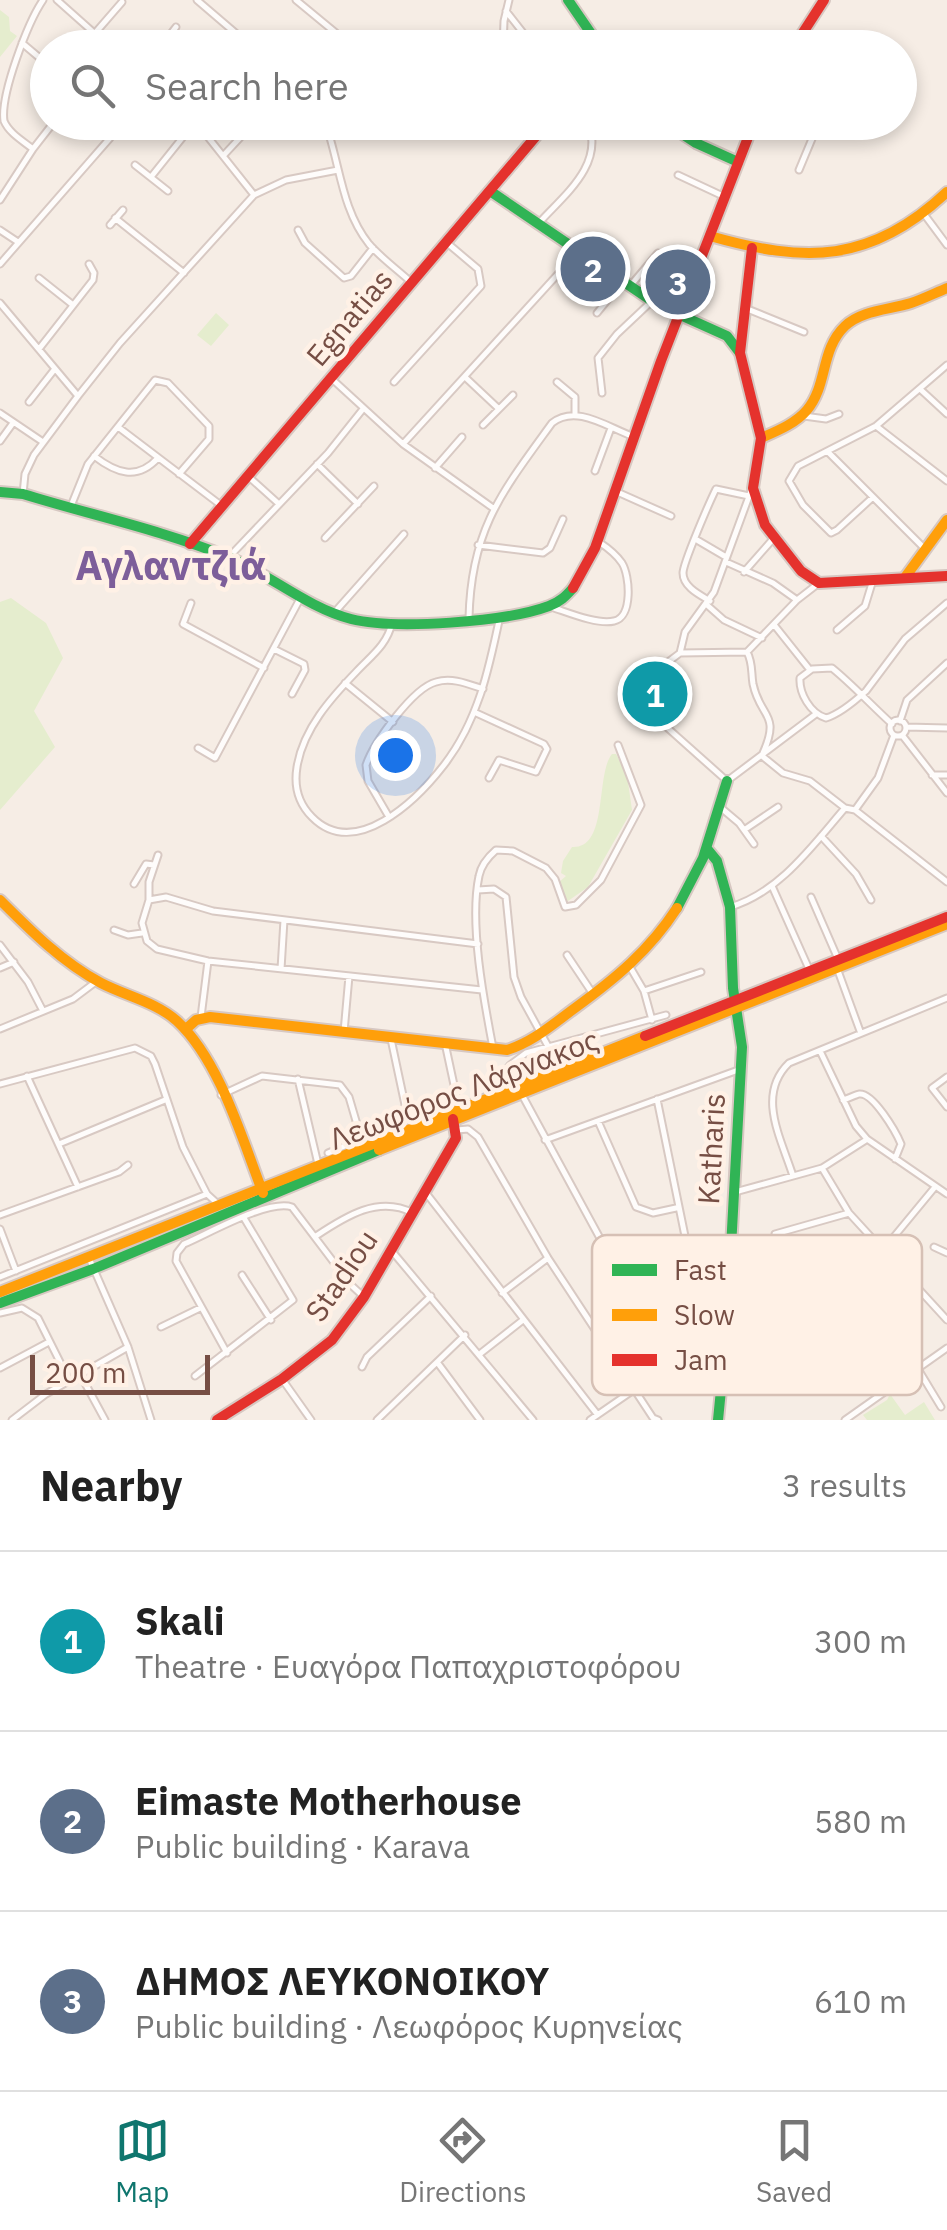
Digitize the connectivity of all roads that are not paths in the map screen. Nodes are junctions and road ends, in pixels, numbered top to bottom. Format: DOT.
graph roads {
  1 [pos="42,0"];
  2 [pos="57,0"];
  3 [pos="197,0"];
  4 [pos="296,0"];
  5 [pos="509,0"];
  6 [pos="568,0"];
  7 [pos="824,0"];
  8 [pos="122,2"];
  9 [pos="506,11"];
  10 [pos="176,27"];
  11 [pos="94,30"];
  12 [pos="98,30"];
  13 [pos="174,30"];
  14 [pos="231,30"];
  15 [pos="332,30"];
  16 [pos="504,30"];
  17 [pos="521,30"];
  18 [pos="589,30"];
  19 [pos="803,30"];
  20 [pos="22,42"];
  21 [pos="30,49"];
  22 [pos="39,140"];
  23 [pos="108,140"];
  24 [pos="181,140"];
  25 [pos="210,140"];
  26 [pos="238,140"];
  27 [pos="330,140"];
  28 [pos="531,140"];
  29 [pos="591,140"];
  30 [pos="690,140"];
  31 [pos="747,140"];
  32 [pos="812,140"];
  33 [pos="33,148"];
  34 [pos="223,156"];
  35 [pos="738,162"];
  36 [pos="135,166"];
  37 [pos="338,170"];
  38 [pos="800,170"];
  39 [pos="678,175"];
  40 [pos="151,177"];
  41 [pos="168,191"];
  42 [pos="490,192"];
  43 [pos="947,192"];
  44 [pos="254,195"];
  45 [pos="724,197"];
  46 [pos="0,200"];
  47 [pos="122,210"];
  48 [pos="924,214"];
  49 [pos="116,218"];
  50 [pos="538,224"];
  51 [pos="110,225"];
  52 [pos="0,230"];
  53 [pos="298,230"];
  54 [pos="710,236"];
  55 [pos="19,242"];
  56 [pos="446,242"];
  57 [pos="947,245"];
  58 [pos="373,248"];
  59 [pos="752,248"];
  60 [pos="579,252"];
  61 [pos="658,253"];
  62 [pos="0,264"];
  63 [pos="89,264"];
  64 [pos="184,273"];
  65 [pos="38,278"];
  66 [pos="412,282"];
  67 [pos="627,284"];
  68 [pos="947,288"];
  69 [pos="652,301"];
  70 [pos="0,303"];
  71 [pos="74,305"];
  72 [pos="597,314"];
  73 [pos="680,314"];
  74 [pos="744,314"];
  75 [pos="719,331"];
  76 [pos="804,332"];
  77 [pos="39,349"];
  78 [pos="740,353"];
  79 [pos="947,365"];
  80 [pos="54,370"];
  81 [pos="466,378"];
  82 [pos="332,380"];
  83 [pos="394,382"];
  84 [pos="557,382"];
  85 [pos="920,389"];
  86 [pos="602,394"];
  87 [pos="513,395"];
  88 [pos="78,396"];
  89 [pos="29,402"];
  90 [pos="363,409"];
  91 [pos="499,409"];
  92 [pos="0,413"];
  93 [pos="575,414"];
  94 [pos="839,414"];
  95 [pos="947,414"];
  96 [pos="804,416"];
  97 [pos="14,422"];
  98 [pos="483,426"];
  99 [pos="876,426"];
  100 [pos="118,427"];
  101 [pos="611,428"];
  102 [pos="632,436"];
  103 [pos="462,437"];
  104 [pos="761,438"];
  105 [pos="0,441"];
  106 [pos="43,442"];
  107 [pos="403,444"];
  108 [pos="828,452"];
  109 [pos="94,456"];
  110 [pos="158,458"];
  111 [pos="318,464"];
  112 [pos="435,468"];
  113 [pos="594,471"];
  114 [pos="179,474"];
  115 [pos="249,476"];
  116 [pos="947,480"];
  117 [pos="374,486"];
  118 [pos="612,490"];
  119 [pos="0,492"];
  120 [pos="751,492"];
  121 [pos="23,494"];
  122 [pos="872,498"];
  123 [pos="279,504"];
  124 [pos="358,504"];
  125 [pos="222,506"];
  126 [pos="494,508"];
  127 [pos="70,509"];
  128 [pos="671,516"];
  129 [pos="563,518"];
  130 [pos="947,520"];
  131 [pos="404,534"];
  132 [pos="325,538"];
  133 [pos="773,539"];
  134 [pos="597,540"];
  135 [pos="696,540"];
  136 [pos="190,544"];
  137 [pos="478,545"];
  138 [pos="925,549"];
  139 [pos="230,558"];
  140 [pos="726,559"];
  141 [pos="744,572"];
  142 [pos="906,576"];
  143 [pos="947,576"];
  144 [pos="873,580"];
  145 [pos="820,582"];
  146 [pos="302,596"];
  147 [pos="797,600"];
  148 [pos="192,603"];
  149 [pos="708,603"];
  150 [pos="947,603"];
  151 [pos="551,608"];
  152 [pos="334,613"];
  153 [pos="500,616"];
  154 [pos="470,618"];
  155 [pos="392,623"];
  156 [pos="774,625"];
  157 [pos="837,630"];
  158 [pos="762,638"];
  159 [pos="274,649"];
  160 [pos="748,652"];
  161 [pos="680,653"];
  162 [pos="668,662"];
  163 [pos="947,663"];
  164 [pos="264,668"];
  165 [pos="810,670"];
  166 [pos="345,683"];
  167 [pos="483,689"];
  168 [pos="685,692"];
  169 [pos="292,694"];
  170 [pos="861,696"];
  171 [pos="474,712"];
  172 [pos="816,714"];
  173 [pos="393,722"];
  174 [pos="892,724"];
  175 [pos="903,724"];
  176 [pos="947,728"];
  177 [pos="898,735"];
  178 [pos="618,744"];
  179 [pos="198,748"];
  180 [pos="762,756"];
  181 [pos="947,774"];
  182 [pos="932,775"];
  183 [pos="489,778"];
  184 [pos="728,782"];
  185 [pos="947,793"];
  186 [pos="717,806"];
  187 [pos="778,806"];
  188 [pos="844,808"];
  189 [pos="856,810"];
  190 [pos="389,817"];
  191 [pos="744,830"];
  192 [pos="821,836"];
  193 [pos="754,844"];
  194 [pos="708,850"];
  195 [pos="158,855"];
  196 [pos="154,865"];
  197 [pos="947,882"];
  198 [pos="134,884"];
  199 [pos="772,886"];
  200 [pos="478,890"];
  201 [pos="811,897"];
  202 [pos="0,900"];
  203 [pos="149,900"];
  204 [pos="871,900"];
  205 [pos="730,907"];
  206 [pos="947,916"];
  207 [pos="284,920"];
  208 [pos="947,924"];
  209 [pos="114,930"];
  210 [pos="142,933"];
  211 [pos="478,944"];
  212 [pos="0,945"];
  213 [pos="567,955"];
  214 [pos="208,960"];
  215 [pos="14,962"];
  216 [pos="838,963"];
  217 [pos="630,967"];
  218 [pos="0,968"];
  219 [pos="281,969"];
  220 [pos="809,969"];
  221 [pos="701,972"];
  222 [pos="349,976"];
  223 [pos="98,981"];
  224 [pos="482,990"];
  225 [pos="644,991"];
  226 [pos="593,994"];
  227 [pos="947,998"];
  228 [pos="736,1004"];
  229 [pos="43,1011"];
  230 [pos="666,1016"];
  231 [pos="201,1018"];
  232 [pos="652,1020"];
  233 [pos="0,1029"];
  234 [pos="186,1029"];
  235 [pos="344,1032"];
  236 [pos="860,1032"];
  237 [pos="540,1035"];
  238 [pos="390,1037"];
  239 [pos="446,1043"];
  240 [pos="492,1048"];
  241 [pos="548,1048"];
  242 [pos="507,1050"];
  243 [pos="820,1050"];
  244 [pos="510,1064"];
  245 [pos="741,1069"];
  246 [pos="27,1076"];
  247 [pos="947,1077"];
  248 [pos="298,1080"];
  249 [pos="0,1084"];
  250 [pos="521,1093"];
  251 [pos="221,1095"];
  252 [pos="484,1099"];
  253 [pos="657,1099"];
  254 [pos="165,1100"];
  255 [pos="843,1100"];
  256 [pos="947,1106"];
  257 [pos="408,1119"];
  258 [pos="598,1120"];
  259 [pos="455,1125"];
  260 [pos="361,1138"];
  261 [pos="866,1139"];
  262 [pos="545,1140"];
  263 [pos="59,1144"];
  264 [pos="328,1152"];
  265 [pos="895,1159"];
  266 [pos="318,1164"];
  267 [pos="128,1165"];
  268 [pos="822,1168"];
  269 [pos="793,1176"];
  270 [pos="78,1187"];
  271 [pos="936,1187"];
  272 [pos="735,1192"];
  273 [pos="263,1193"];
  274 [pos="426,1193"];
  275 [pos="207,1194"];
  276 [pos="947,1194"];
  277 [pos="220,1205"];
  278 [pos="676,1208"];
  279 [pos="413,1212"];
  280 [pos="849,1214"];
  281 [pos="0,1216"];
  282 [pos="244,1218"];
  283 [pos="0,1229"];
  284 [pos="598,1235"];
  285 [pos="684,1235"];
  286 [pos="731,1235"];
  287 [pos="775,1235"];
  288 [pos="868,1235"];
  289 [pos="895,1235"];
  290 [pos="316,1236"];
  291 [pos="934,1247"];
  292 [pos="390,1249"];
  293 [pos="947,1252"];
  294 [pos="548,1258"];
  295 [pos="91,1263"];
  296 [pos="16,1272"];
  297 [pos="242,1276"];
  298 [pos="0,1277"];
  299 [pos="0,1292"];
  300 [pos="502,1293"];
  301 [pos="922,1293"];
  302 [pos="430,1296"];
  303 [pos="364,1297"];
  304 [pos="0,1303"];
  305 [pos="200,1308"];
  306 [pos="0,1313"];
  307 [pos="271,1320"];
  308 [pos="523,1320"];
  309 [pos="947,1320"];
  310 [pos="592,1324"];
  311 [pos="161,1327"];
  312 [pos="465,1336"];
  313 [pos="49,1342"];
  314 [pos="128,1348"];
  315 [pos="947,1348"];
  316 [pos="227,1353"];
  317 [pos="481,1354"];
  318 [pos="437,1362"];
  319 [pos="922,1366"];
  320 [pos="362,1367"];
  321 [pos="0,1368"];
  322 [pos="80,1374"];
  323 [pos="195,1376"];
  324 [pos="922,1376"];
  325 [pos="282,1379"];
  326 [pos="69,1380"];
  327 [pos="625,1395"];
  328 [pos="639,1395"];
  329 [pos="720,1395"];
  330 [pos="881,1395"];
  331 [pos="941,1407"];
  332 [pos="598,1414"];
  333 [pos="151,1419"];
  334 [pos="12,1420"];
  335 [pos="106,1420"];
  336 [pos="216,1420"];
  337 [pos="311,1420"];
  338 [pos="377,1420"];
  339 [pos="480,1420"];
  340 [pos="533,1420"];
  341 [pos="590,1420"];
  342 [pos="658,1420"];
  343 [pos="718,1420"];
  344 [pos="846,1420"];
  1 -- 20 [label="street"];
  2 -- 11 [label="street"];
  3 -- 14 [label="street"];
  4 -- 15 [label="street"];
  5 -- 9 [label="street"];
  6 -- 18 [label="main road"];
  7 -- 19 [label="main road"];
  8 -- 12 [label="street"];
  9 -- 16 [label="street"];
  9 -- 17 [label="street"];
  10 -- 13 [label="street"];
  20 -- 21 [label="street"];
  20 -- 33 [label="street"];
  22 -- 33 [label="street"];
  23 -- 55 [label="street"];
  24 -- 40 [label="street"];
  25 -- 34 [label="street"];
  26 -- 34 [label="street"];
  27 -- 37 [label="street"];
  28 -- 42 [label="main road, Egnatias"];
  29 -- 50 [label="street"];
  30 -- 35 [label="main road"];
  31 -- 35 [label="main road"];
  32 -- 38 [label="street"];
  33 -- 46 [label="street"];
  34 -- 44 [label="street"];
  35 -- 45 [label="main road"];
  36 -- 40 [label="street"];
  37 -- 44 [label="street"];
  37 -- 58 [label="street"];
  39 -- 45 [label="street"];
  40 -- 41 [label="street"];
  42 -- 50 [label="main road"];
  42 -- 56 [label="main road, Egnatias"];
  43 -- 48 [label="main road"];
  44 -- 64 [label="street"];
  45 -- 54 [label="main road"];
  47 -- 49 [label="street"];
  48 -- 57 [label="street"];
  48 -- 59 [label="main road"];
  49 -- 51 [label="street"];
  49 -- 64 [label="street"];
  50 -- 60 [label="main road"];
  52 -- 55 [label="street"];
  53 -- 58 [label="street"];
  54 -- 59 [label="main road"];
  54 -- 73 [label="main road"];
  55 -- 62 [label="street"];
  56 -- 66 [label="main road, Egnatias"];
  56 -- 83 [label="street"];
  58 -- 66 [label="street"];
  59 -- 74 [label="main road"];
  60 -- 67 [label="main road"];
  60 -- 81 [label="street"];
  61 -- 67 [label="street"];
  63 -- 71 [label="street"];
  64 -- 88 [label="street"];
  65 -- 71 [label="street"];
  66 -- 82 [label="main road, Egnatias"];
  67 -- 69 [label="main road"];
  67 -- 72 [label="street"];
  68 -- 96 [label="main road"];
  69 -- 73 [label="main road"];
  69 -- 86 [label="street"];
  70 -- 77 [label="street"];
  71 -- 77 [label="street"];
  73 -- 75 [label="main road"];
  73 -- 102 [label="main road"];
  74 -- 75 [label="main road"];
  74 -- 76 [label="street"];
  74 -- 78 [label="main road"];
  75 -- 78 [label="main road"];
  77 -- 80 [label="street"];
  78 -- 104 [label="main road"];
  79 -- 85 [label="street"];
  80 -- 88 [label="street"];
  80 -- 89 [label="street"];
  81 -- 91 [label="street"];
  81 -- 107 [label="street"];
  82 -- 90 [label="street"];
  82 -- 115 [label="main road, Egnatias"];
  84 -- 93 [label="street"];
  85 -- 95 [label="street"];
  85 -- 99 [label="street"];
  87 -- 91 [label="street"];
  88 -- 106 [label="street"];
  90 -- 107 [label="street"];
  90 -- 111 [label="street"];
  91 -- 98 [label="street"];
  92 -- 97 [label="street"];
  93 -- 101 [label="street"];
  93 -- 126 [label="street"];
  94 -- 96 [label="street"];
  96 -- 104 [label="main road"];
  97 -- 105 [label="street"];
  97 -- 106 [label="street"];
  99 -- 108 [label="street"];
  99 -- 116 [label="street"];
  100 -- 109 [label="street"];
  100 -- 110 [label="street"];
  100 -- 114 [label="street"];
  101 -- 102 [label="street"];
  101 -- 113 [label="street"];
  102 -- 118 [label="main road"];
  103 -- 112 [label="street"];
  104 -- 120 [label="main road"];
  106 -- 121 [label="street"];
  107 -- 112 [label="street"];
  108 -- 122 [label="street"];
  108 -- 122 [label="street"];
  109 -- 110 [label="street"];
  109 -- 127 [label="street"];
  110 -- 114 [label="street"];
  111 -- 123 [label="street"];
  111 -- 124 [label="street"];
  112 -- 126 [label="street"];
  114 -- 125 [label="street"];
  115 -- 123 [label="street"];
  115 -- 125 [label="main road, Egnatias"];
  117 -- 124 [label="street"];
  118 -- 128 [label="street"];
  118 -- 134 [label="main road"];
  119 -- 121 [label="main road"];
  120 -- 133 [label="main road"];
  120 -- 135 [label="street"];
  120 -- 140 [label="street"];
  121 -- 127 [label="main road"];
  122 -- 138 [label="street"];
  123 -- 139 [label="street"];
  124 -- 132 [label="street"];
  125 -- 136 [label="main road, Egnatias"];
  126 -- 137 [label="street"];
  127 -- 136 [label="main road"];
  129 -- 137 [label="street"];
  130 -- 138 [label="main road"];
  131 -- 152 [label="street"];
  133 -- 141 [label="street"];
  133 -- 145 [label="main road"];
  134 -- 151 [label="main road"];
  134 -- 151 [label="street"];
  135 -- 140 [label="street"];
  135 -- 149 [label="street"];
  136 -- 139 [label="main road"];
  137 -- 154 [label="street"];
  138 -- 142 [label="main road"];
  139 -- 146 [label="main road"];
  140 -- 141 [label="street"];
  140 -- 149 [label="street"];
  141 -- 147 [label="street"];
  142 -- 143 [label="main road"];
  142 -- 144 [label="main road"];
  144 -- 145 [label="main road"];
  144 -- 157 [label="street"];
  145 -- 147 [label="street"];
  146 -- 152 [label="main road"];
  146 -- 159 [label="street"];
  147 -- 156 [label="street"];
  148 -- 164 [label="street"];
  149 -- 158 [label="street"];
  149 -- 161 [label="street"];
  150 -- 170 [label="street"];
  151 -- 153 [label="main road"];
  152 -- 155 [label="main road"];
  153 -- 154 [label="main road"];
  153 -- 167 [label="street"];
  154 -- 155 [label="main road"];
  155 -- 166 [label="street"];
  156 -- 158 [label="street"];
  156 -- 165 [label="street"];
  158 -- 160 [label="street"];
  159 -- 164 [label="street"];
  159 -- 169 [label="street"];
  160 -- 161 [label="street"];
  160 -- 180 [label="street"];
  161 -- 162 [label="street"];
  163 -- 175 [label="street"];
  164 -- 179 [label="street"];
  165 -- 170 [label="street"];
  165 -- 172 [label="street"];
  166 -- 173 [label="street"];
  166 -- 190 [label="street"];
  167 -- 171 [label="street"];
  167 -- 173 [label="street"];
  168 -- 184 [label="street"];
  170 -- 172 [label="street"];
  170 -- 174 [label="street"];
  171 -- 183 [label="street"];
  171 -- 190 [label="street"];
  172 -- 180 [label="street"];
  173 -- 190 [label="street"];
  174 -- 175 [label="street"];
  174 -- 177 [label="street"];
  175 -- 176 [label="street"];
  175 -- 177 [label="street"];
  177 -- 182 [label="street"];
  177 -- 189 [label="street"];
  178 -- 200 [label="street"];
  180 -- 184 [label="street"];
  180 -- 188 [label="street"];
  181 -- 182 [label="street"];
  182 -- 185 [label="street"];
  184 -- 186 [label="main road"];
  186 -- 191 [label="street"];
  186 -- 194 [label="main road"];
  187 -- 191 [label="street"];
  188 -- 189 [label="street"];
  188 -- 192 [label="street"];
  189 -- 197 [label="street"];
  191 -- 193 [label="street"];
  192 -- 199 [label="street"];
  192 -- 204 [label="street"];
  194 -- 205 [label="main road, Katharis"];
  194 -- 217 [label="main road"];
  195 -- 196 [label="street"];
  196 -- 198 [label="street"];
  196 -- 203 [label="street"];
  199 -- 205 [label="street"];
  199 -- 220 [label="street"];
  200 -- 211 [label="street"];
  200 -- 237 [label="street"];
  201 -- 216 [label="street"];
  202 -- 223 [label="main road"];
  203 -- 207 [label="street"];
  203 -- 210 [label="street"];
  205 -- 228 [label="main road, Katharis"];
  206 -- 216 [label="main road, Λεωφόρος Λάρνακος"];
  207 -- 211 [label="street"];
  207 -- 219 [label="street"];
  208 -- 216 [label="main road, Λεωφόρος Λάρνακος"];
  209 -- 210 [label="street"];
  210 -- 214 [label="street"];
  211 -- 224 [label="street"];
  212 -- 215 [label="street"];
  213 -- 226 [label="street"];
  214 -- 219 [label="street"];
  214 -- 231 [label="street"];
  215 -- 218 [label="street"];
  215 -- 229 [label="street"];
  216 -- 220 [label="main road, Λεωφόρος Λάρνακος"];
  216 -- 228 [label="main road, Λεωφόρος Λάρνακος"];
  216 -- 236 [label="street"];
  217 -- 225 [label="street"];
  217 -- 226 [label="main road"];
  219 -- 222 [label="street"];
  220 -- 228 [label="main road, Λεωφόρος Λάρνακος"];
  221 -- 225 [label="street"];
  222 -- 224 [label="street"];
  222 -- 235 [label="street"];
  223 -- 229 [label="street"];
  223 -- 234 [label="main road"];
  224 -- 240 [label="street"];
  225 -- 232 [label="street"];
  226 -- 237 [label="main road"];
  227 -- 236 [label="street"];
  228 -- 245 [label="main road, Katharis"];
  228 -- 250 [label="main road, Λεωφόρος Λάρνακος"];
  228 -- 252 [label="main road, Λεωφόρος Λάρνακος"];
  229 -- 233 [label="street"];
  230 -- 232 [label="street"];
  231 -- 234 [label="main road"];
  231 -- 235 [label="main road"];
  232 -- 241 [label="street"];
  234 -- 251 [label="main road"];
  235 -- 238 [label="main road"];
  236 -- 243 [label="street"];
  237 -- 241 [label="street"];
  237 -- 242 [label="main road"];
  238 -- 239 [label="main road"];
  238 -- 257 [label="street"];
  239 -- 240 [label="main road"];
  239 -- 257 [label="street"];
  240 -- 242 [label="main road"];
  241 -- 244 [label="street"];
  242 -- 244 [label="street"];
  243 -- 255 [label="street"];
  243 -- 269 [label="street"];
  244 -- 252 [label="street"];
  245 -- 253 [label="street"];
  245 -- 272 [label="main road, Katharis"];
  246 -- 249 [label="street"];
  246 -- 254 [label="street"];
  246 -- 263 [label="street"];
  247 -- 256 [label="street"];
  248 -- 251 [label="street"];
  248 -- 260 [label="street"];
  248 -- 266 [label="street"];
  250 -- 259 [label="main road, Λεωφόρος Λάρνακος"];
  250 -- 262 [label="street"];
  251 -- 273 [label="main road"];
  252 -- 266 [label="main road, Λεωφόρος Λάρνακος"];
  253 -- 258 [label="street"];
  253 -- 278 [label="street"];
  254 -- 263 [label="street"];
  254 -- 275 [label="street"];
  255 -- 261 [label="street"];
  255 -- 265 [label="street"];
  257 -- 260 [label="street"];
  258 -- 262 [label="street"];
  258 -- 278 [label="street"];
  259 -- 273 [label="main road, Λεωφόρος Λάρνακος"];
  259 -- 274 [label="main road, Stadiou"];
  259 -- 294 [label="street"];
  260 -- 264 [label="street"];
  261 -- 265 [label="street"];
  261 -- 268 [label="street"];
  262 -- 284 [label="street"];
  263 -- 270 [label="street"];
  265 -- 271 [label="street"];
  266 -- 273 [label="main road, Λεωφόρος Λάρνακος"];
  267 -- 270 [label="street"];
  268 -- 269 [label="street"];
  268 -- 280 [label="street"];
  269 -- 272 [label="street"];
  270 -- 281 [label="street"];
  271 -- 276 [label="street"];
  271 -- 289 [label="street"];
  272 -- 286 [label="main road, Katharis"];
  273 -- 277 [label="main road, Λεωφόρος Λάρνακος"];
  273 -- 295 [label="main road, Λεωφόρος Λάρνακος"];
  274 -- 279 [label="main road, Stadiou"];
  274 -- 300 [label="street"];
  275 -- 277 [label="street"];
  275 -- 296 [label="street"];
  277 -- 295 [label="main road, Λεωφόρος Λάρνακος"];
  278 -- 285 [label="street"];
  279 -- 290 [label="street"];
  279 -- 292 [label="main road, Stadiou"];
  280 -- 287 [label="street"];
  280 -- 288 [label="street"];
  282 -- 290 [label="street"];
  282 -- 305 [label="street"];
  282 -- 307 [label="street"];
  283 -- 296 [label="street"];
  290 -- 303 [label="street"];
  291 -- 293 [label="street"];
  292 -- 302 [label="street"];
  292 -- 303 [label="main road, Stadiou"];
  294 -- 300 [label="street"];
  294 -- 310 [label="street"];
  295 -- 299 [label="main road, Λεωφόρος Λάρνακος"];
  295 -- 304 [label="main road, Λεωφόρος Λάρνακος"];
  295 -- 314 [label="street"];
  296 -- 298 [label="street"];
  297 -- 307 [label="street"];
  300 -- 308 [label="street"];
  301 -- 309 [label="street"];
  302 -- 312 [label="street"];
  302 -- 320 [label="street"];
  303 -- 325 [label="main road, Stadiou"];
  305 -- 311 [label="street"];
  305 -- 316 [label="street"];
  306 -- 313 [label="street"];
  307 -- 316 [label="street"];
  308 -- 317 [label="street"];
  308 -- 332 [label="street"];
  312 -- 317 [label="street"];
  312 -- 318 [label="street"];
  313 -- 321 [label="street"];
  313 -- 326 [label="street"];
  314 -- 322 [label="street"];
  314 -- 333 [label="street"];
  315 -- 319 [label="street"];
  316 -- 323 [label="street"];
  317 -- 340 [label="street"];
  318 -- 338 [label="street"];
  318 -- 339 [label="street"];
  322 -- 326 [label="street"];
  322 -- 335 [label="street"];
  324 -- 331 [label="street"];
  325 -- 336 [label="main road, Stadiou"];
  325 -- 337 [label="street"];
  326 -- 334 [label="street"];
  327 -- 332 [label="street"];
  328 -- 342 [label="street"];
  329 -- 343 [label="main road, Katharis"];
  330 -- 344 [label="street"];
  332 -- 341 [label="street"];
}
